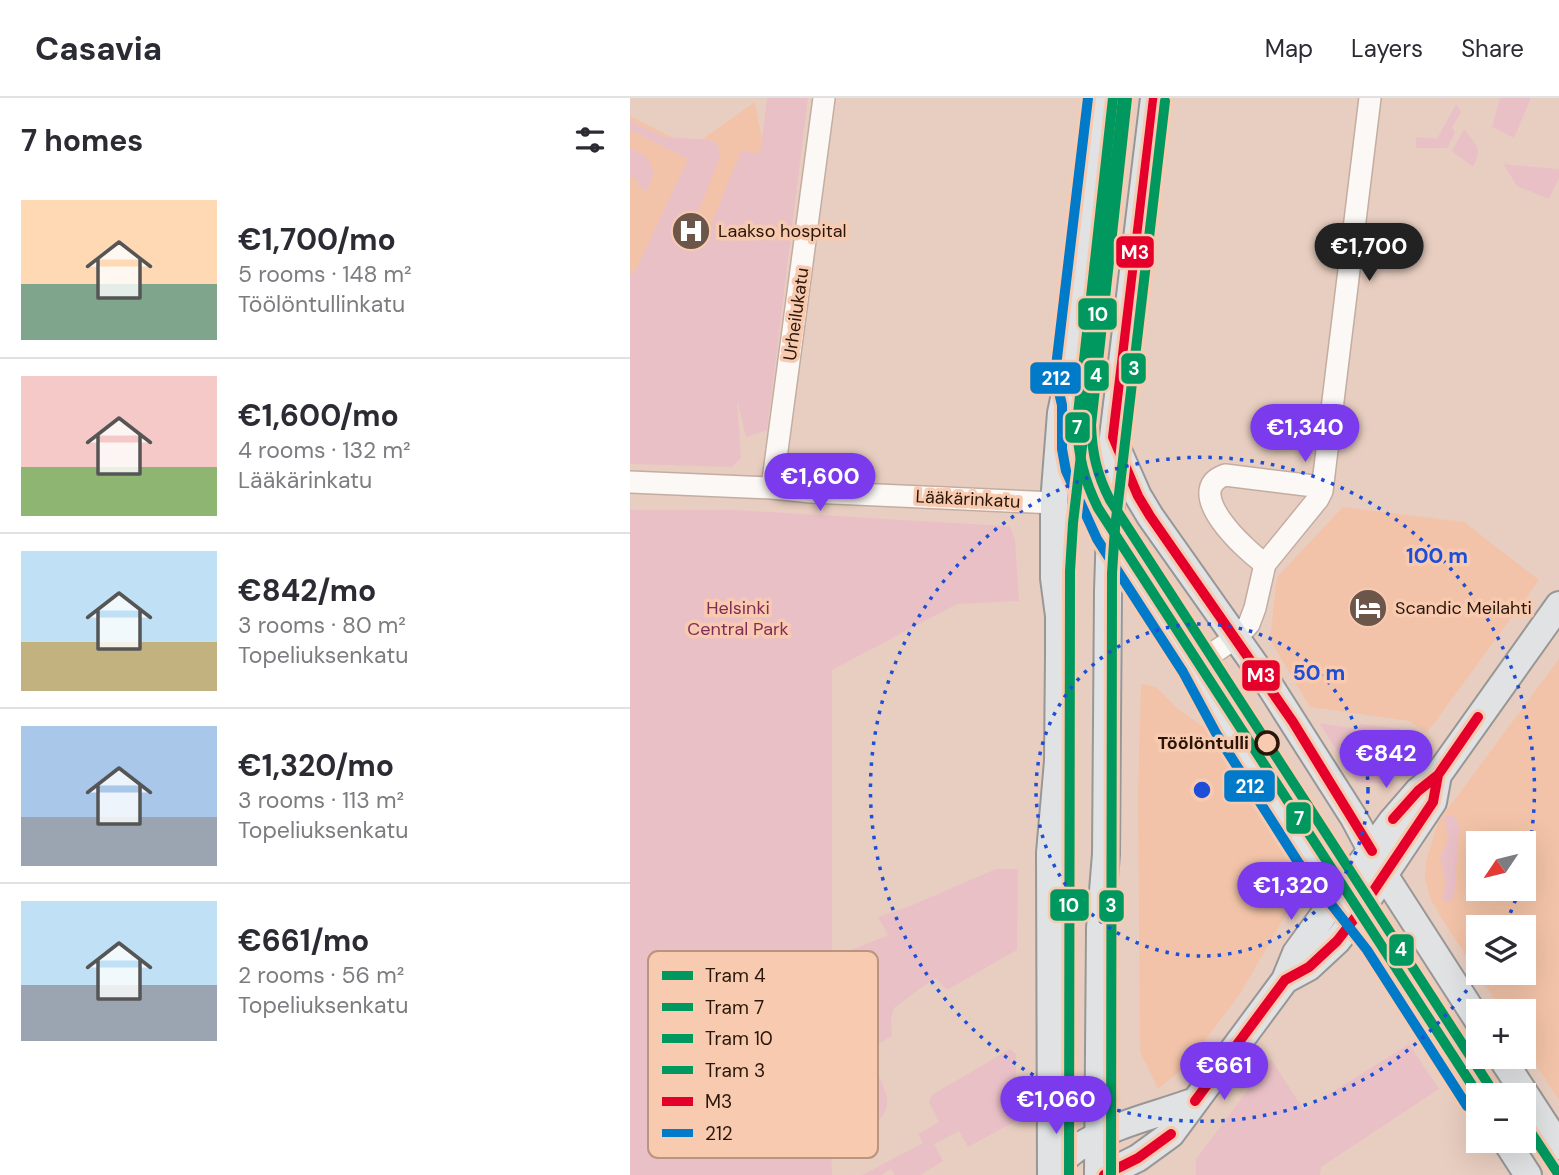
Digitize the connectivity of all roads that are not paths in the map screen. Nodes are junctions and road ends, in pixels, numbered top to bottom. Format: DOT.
graph roads {
  1 [pos="824,98"];
  2 [pos="1102,98"];
  3 [pos="1154,98"];
  4 [pos="1370,98"];
  5 [pos="1069,375"];
  6 [pos="1113,437"];
  7 [pos="630,482"];
  8 [pos="1322,487"];
  9 [pos="782,489"];
  10 [pos="1054,503"];
  11 [pos="1109,532"];
  12 [pos="1265,564"];
  13 [pos="1559,606"];
  14 [pos="1237,637"];
  15 [pos="1195,665"];
  16 [pos="1438,775"];
  17 [pos="1372,851"];
  18 [pos="1385,876"];
  19 [pos="1340,892"];
  20 [pos="1358,914"];
  21 [pos="1285,979"];
  22 [pos="1466,1002"];
  23 [pos="1509,1069"];
  24 [pos="1469,1083"];
  25 [pos="1195,1101"];
  26 [pos="1098,1135"];
  27 [pos="1559,1146"];
  28 [pos="1514,1153"];
  29 [pos="1052,1175"];
  30 [pos="1098,1175"];
  31 [pos="1104,1175"];
  32 [pos="1528,1175"];
  1 -- 9 [label="street, Urheilukatu"];
  2 -- 5 [label="main road"];
  3 -- 6 [label="main road"];
  4 -- 8 [label="street"];
  5 -- 10 [label="main road"];
  5 -- 11 [label="main road"];
  6 -- 11 [label="main road"];
  6 -- 14 [label="main road"];
  7 -- 9 [label="street, Lääkärinkatu"];
  8 -- 12 [label="street"];
  8 -- 12 [label="street"];
  9 -- 10 [label="street, Lääkärinkatu"];
  10 -- 29 [label="main road"];
  11 -- 15 [label="main road"];
  11 -- 26 [label="main road"];
  12 -- 14 [label="street"];
  13 -- 16 [label="main road"];
  14 -- 15 [label="street"];
  14 -- 17 [label="main road"];
  15 -- 19 [label="main road"];
  16 -- 17 [label="main road"];
  16 -- 18 [label="main road"];
  17 -- 18 [label="main road"];
  17 -- 19 [label="main road"];
  18 -- 20 [label="main road"];
  18 -- 22 [label="main road"];
  19 -- 20 [label="main road"];
  19 -- 21 [label="main road"];
  20 -- 21 [label="main road"];
  20 -- 24 [label="main road"];
  21 -- 25 [label="main road"];
  23 -- 27 [label="main road"];
  25 -- 26 [label="main road"];
  25 -- 31 [label="main road"];
  26 -- 29 [label="main road"];
  26 -- 30 [label="main road"];
  28 -- 32 [label="main road"];
}
